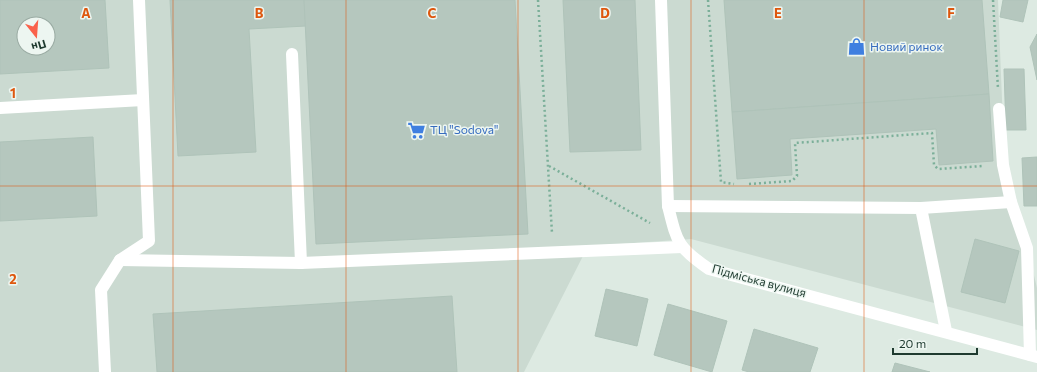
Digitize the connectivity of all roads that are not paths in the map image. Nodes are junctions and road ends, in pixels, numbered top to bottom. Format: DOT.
graph roads {
  1 [pos="139,0"];
  2 [pos="661,0"];
  3 [pos="292,54"];
  4 [pos="143,100"];
  5 [pos="0,108"];
  6 [pos="999,109"];
  7 [pos="1011,202"];
  8 [pos="668,206"];
  9 [pos="921,208"];
  10 [pos="682,247"];
  11 [pos="120,260"];
  12 [pos="301,263"];
  13 [pos="946,331"];
  14 [pos="1033,356"];
  15 [pos="105,372"];
  1 -- 4 [label="street"];
  2 -- 8 [label="street, Підміська вулиця"];
  3 -- 12 [label="street"];
  4 -- 5 [label="street"];
  4 -- 11 [label="street"];
  6 -- 7 [label="street"];
  7 -- 9 [label="street"];
  7 -- 14 [label="street"];
  8 -- 9 [label="street"];
  8 -- 10 [label="street, Підміська вулиця"];
  9 -- 13 [label="street"];
  10 -- 12 [label="street"];
  10 -- 13 [label="street, Підміська вулиця"];
  11 -- 12 [label="street"];
  11 -- 15 [label="street"];
  13 -- 14 [label="street, Підміська вулиця"];
}
